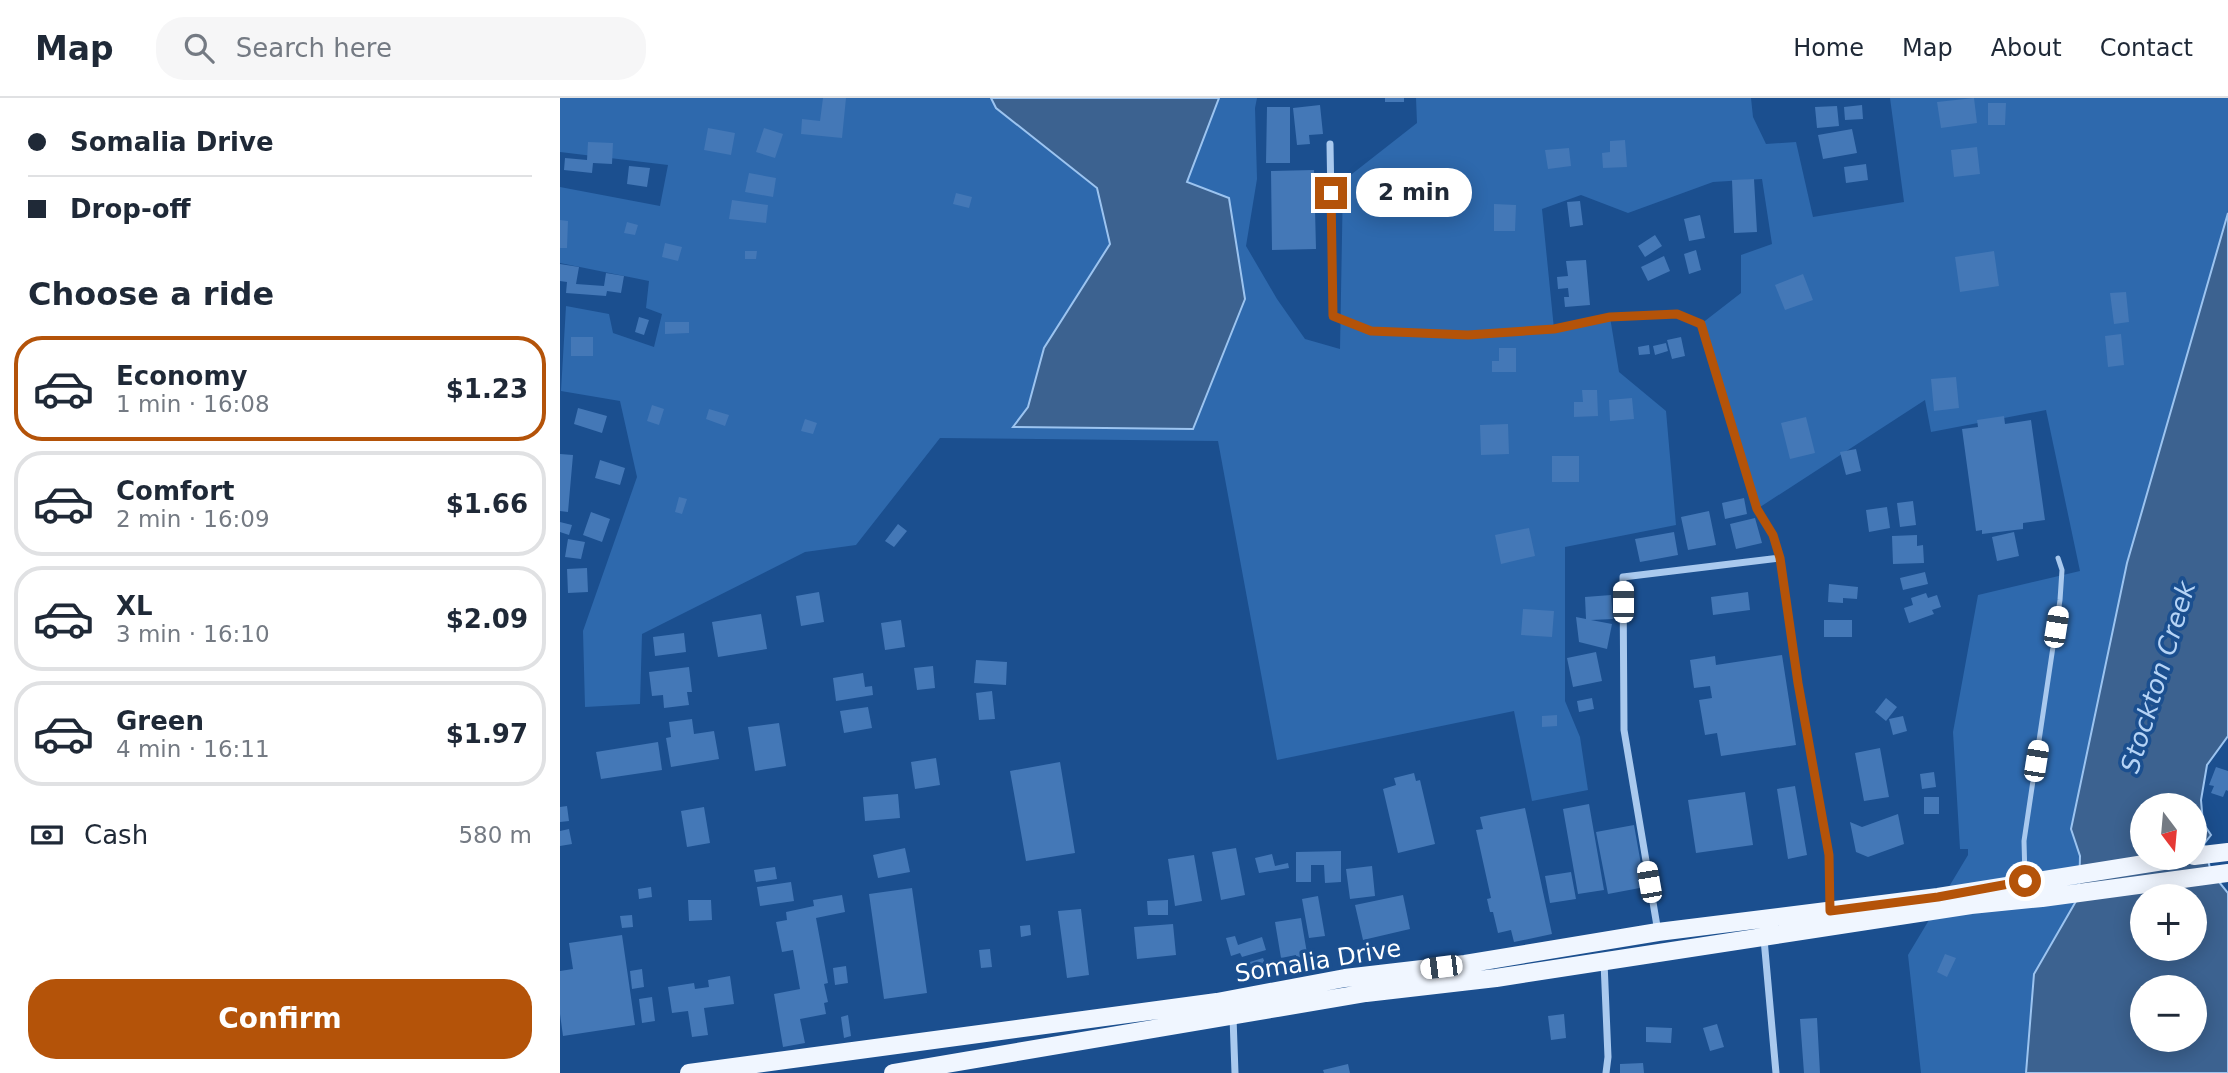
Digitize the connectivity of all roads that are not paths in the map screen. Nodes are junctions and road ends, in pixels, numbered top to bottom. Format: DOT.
graph roads {
  1 [pos="1330,144"];
  2 [pos="1780,558"];
  3 [pos="2058,558"];
  4 [pos="2130,866"];
  5 [pos="2224,874"];
  6 [pos="2031,881"];
  7 [pos="1830,911"];
  8 [pos="1658,932"];
  9 [pos="1764,938"];
  10 [pos="1604,962"];
  11 [pos="1233,1016"];
  12 [pos="689,1073"];
  13 [pos="893,1073"];
  14 [pos="1235,1073"];
  15 [pos="1606,1073"];
  16 [pos="1776,1073"];
  1 -- 2 [label="street"];
  2 -- 7 [label="street"];
  2 -- 8 [label="street"];
  3 -- 6 [label="lane"];
  4 -- 6 [label="main road, Somalia Drive"];
  5 -- 9 [label="main road, Somalia Drive"];
  6 -- 7 [label="main road, Somalia Drive"];
  7 -- 8 [label="main road, Somalia Drive"];
  8 -- 12 [label="main road, Somalia Drive"];
  9 -- 10 [label="main road, Somalia Drive"];
  9 -- 16 [label="street"];
  10 -- 11 [label="main road, Somalia Drive"];
  10 -- 15 [label="street"];
  11 -- 13 [label="main road, Somalia Drive"];
  11 -- 14 [label="street"];
}
